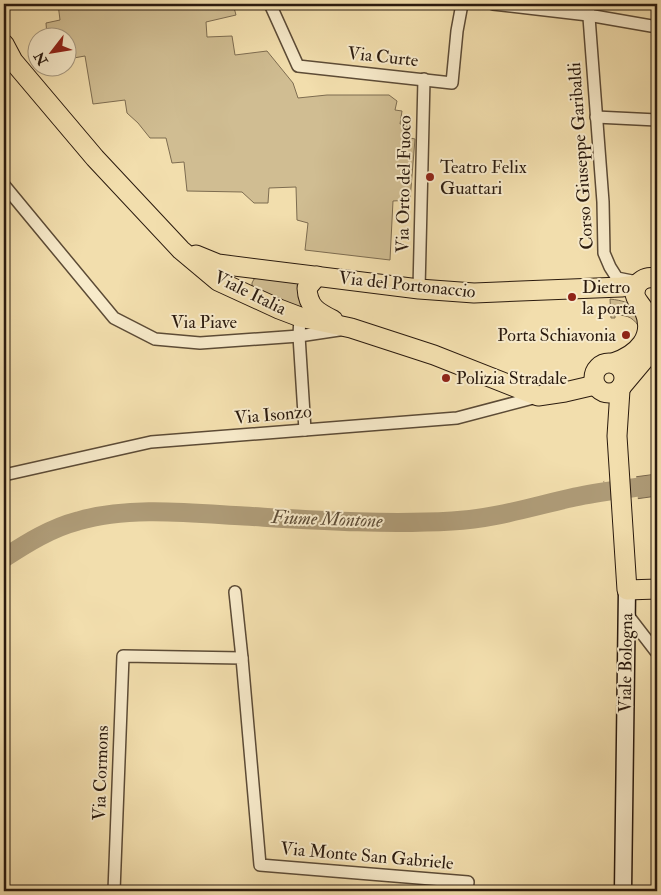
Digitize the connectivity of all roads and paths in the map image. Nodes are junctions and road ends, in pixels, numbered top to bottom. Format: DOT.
graph roads {
  1 [pos="270,4"];
  2 [pos="462,4"];
  3 [pos="493,4"];
  4 [pos="588,9"];
  5 [pos="657,27"];
  6 [pos="4,44"];
  7 [pos="8,60"];
  8 [pos="424,79"];
  9 [pos="596,117"];
  10 [pos="657,120"];
  11 [pos="4,185"];
  12 [pos="180,250"];
  13 [pos="257,268"];
  14 [pos="318,276"];
  15 [pos="650,280"];
  16 [pos="419,289"];
  17 [pos="248,294"];
  18 [pos="300,317"];
  19 [pos="351,328"];
  20 [pos="657,330"];
  21 [pos="299,336"];
  22 [pos="613,363"];
  23 [pos="594,387"];
  24 [pos="621,388"];
  25 [pos="547,395"];
  26 [pos="305,430"];
  27 [pos="617,440"];
  28 [pos="4,475"];
  29 [pos="657,589"];
  30 [pos="626,590"];
  31 [pos="235,592"];
  32 [pos="627,614"];
  33 [pos="657,653"];
  34 [pos="242,658"];
  35 [pos="468,887"];
  36 [pos="114,891"];
  37 [pos="623,891"];
  1 -- 8 [label="street, Via Curte"];
  2 -- 8 [label="street, Via Curte"];
  3 -- 4 [label="street"];
  4 -- 5 [label="street"];
  4 -- 9 [label="street, Corso Giuseppe Garibaldi"];
  6 -- 7 [label="main road, Viale Italia"];
  7 -- 12 [label="main road, Viale Italia"];
  8 -- 16 [label="street, Via Orto del Fuoco"];
  9 -- 10 [label="street"];
  9 -- 15 [label="street, Corso Giuseppe Garibaldi"];
  11 -- 21 [label="street, Via Piave"];
  12 -- 13 [label="main road, Via del Portonaccio"];
  12 -- 17 [label="main road, Viale Italia"];
  13 -- 14 [label="main road, Via del Portonaccio"];
  13 -- 17 [label="main road"];
  14 -- 16 [label="main road, Via del Portonaccio"];
  14 -- 19 [label="main road"];
  15 -- 16 [label="main road, Via del Portonaccio"];
  15 -- 22 [label="main road"];
  17 -- 18 [label="main road, Viale Italia"];
  18 -- 19 [label="main road, Viale Italia"];
  18 -- 21 [label="street"];
  19 -- 21 [label="street, Via Piave"];
  19 -- 25 [label="main road, Viale Italia"];
  20 -- 24 [label="main road"];
  21 -- 26 [label="street"];
  22 -- 23 [label="main road"];
  22 -- 24 [label="main road"];
  23 -- 24 [label="main road"];
  23 -- 25 [label="main road, Viale Italia"];
  23 -- 27 [label="main road, Viale Bologna"];
  24 -- 27 [label="main road, Viale Bologna"];
  25 -- 26 [label="street, Via Isonzo"];
  26 -- 28 [label="street, Via Isonzo"];
  27 -- 30 [label="main road, Viale Bologna"];
  29 -- 30 [label="main road"];
  30 -- 32 [label="main road, Viale Bologna"];
  31 -- 34 [label="street, Via Monte San Gabriele"];
  32 -- 33 [label="street"];
  32 -- 37 [label="main road, Viale Bologna"];
  34 -- 35 [label="street, Via Monte San Gabriele"];
  34 -- 36 [label="street, Via Cormons"];
}
